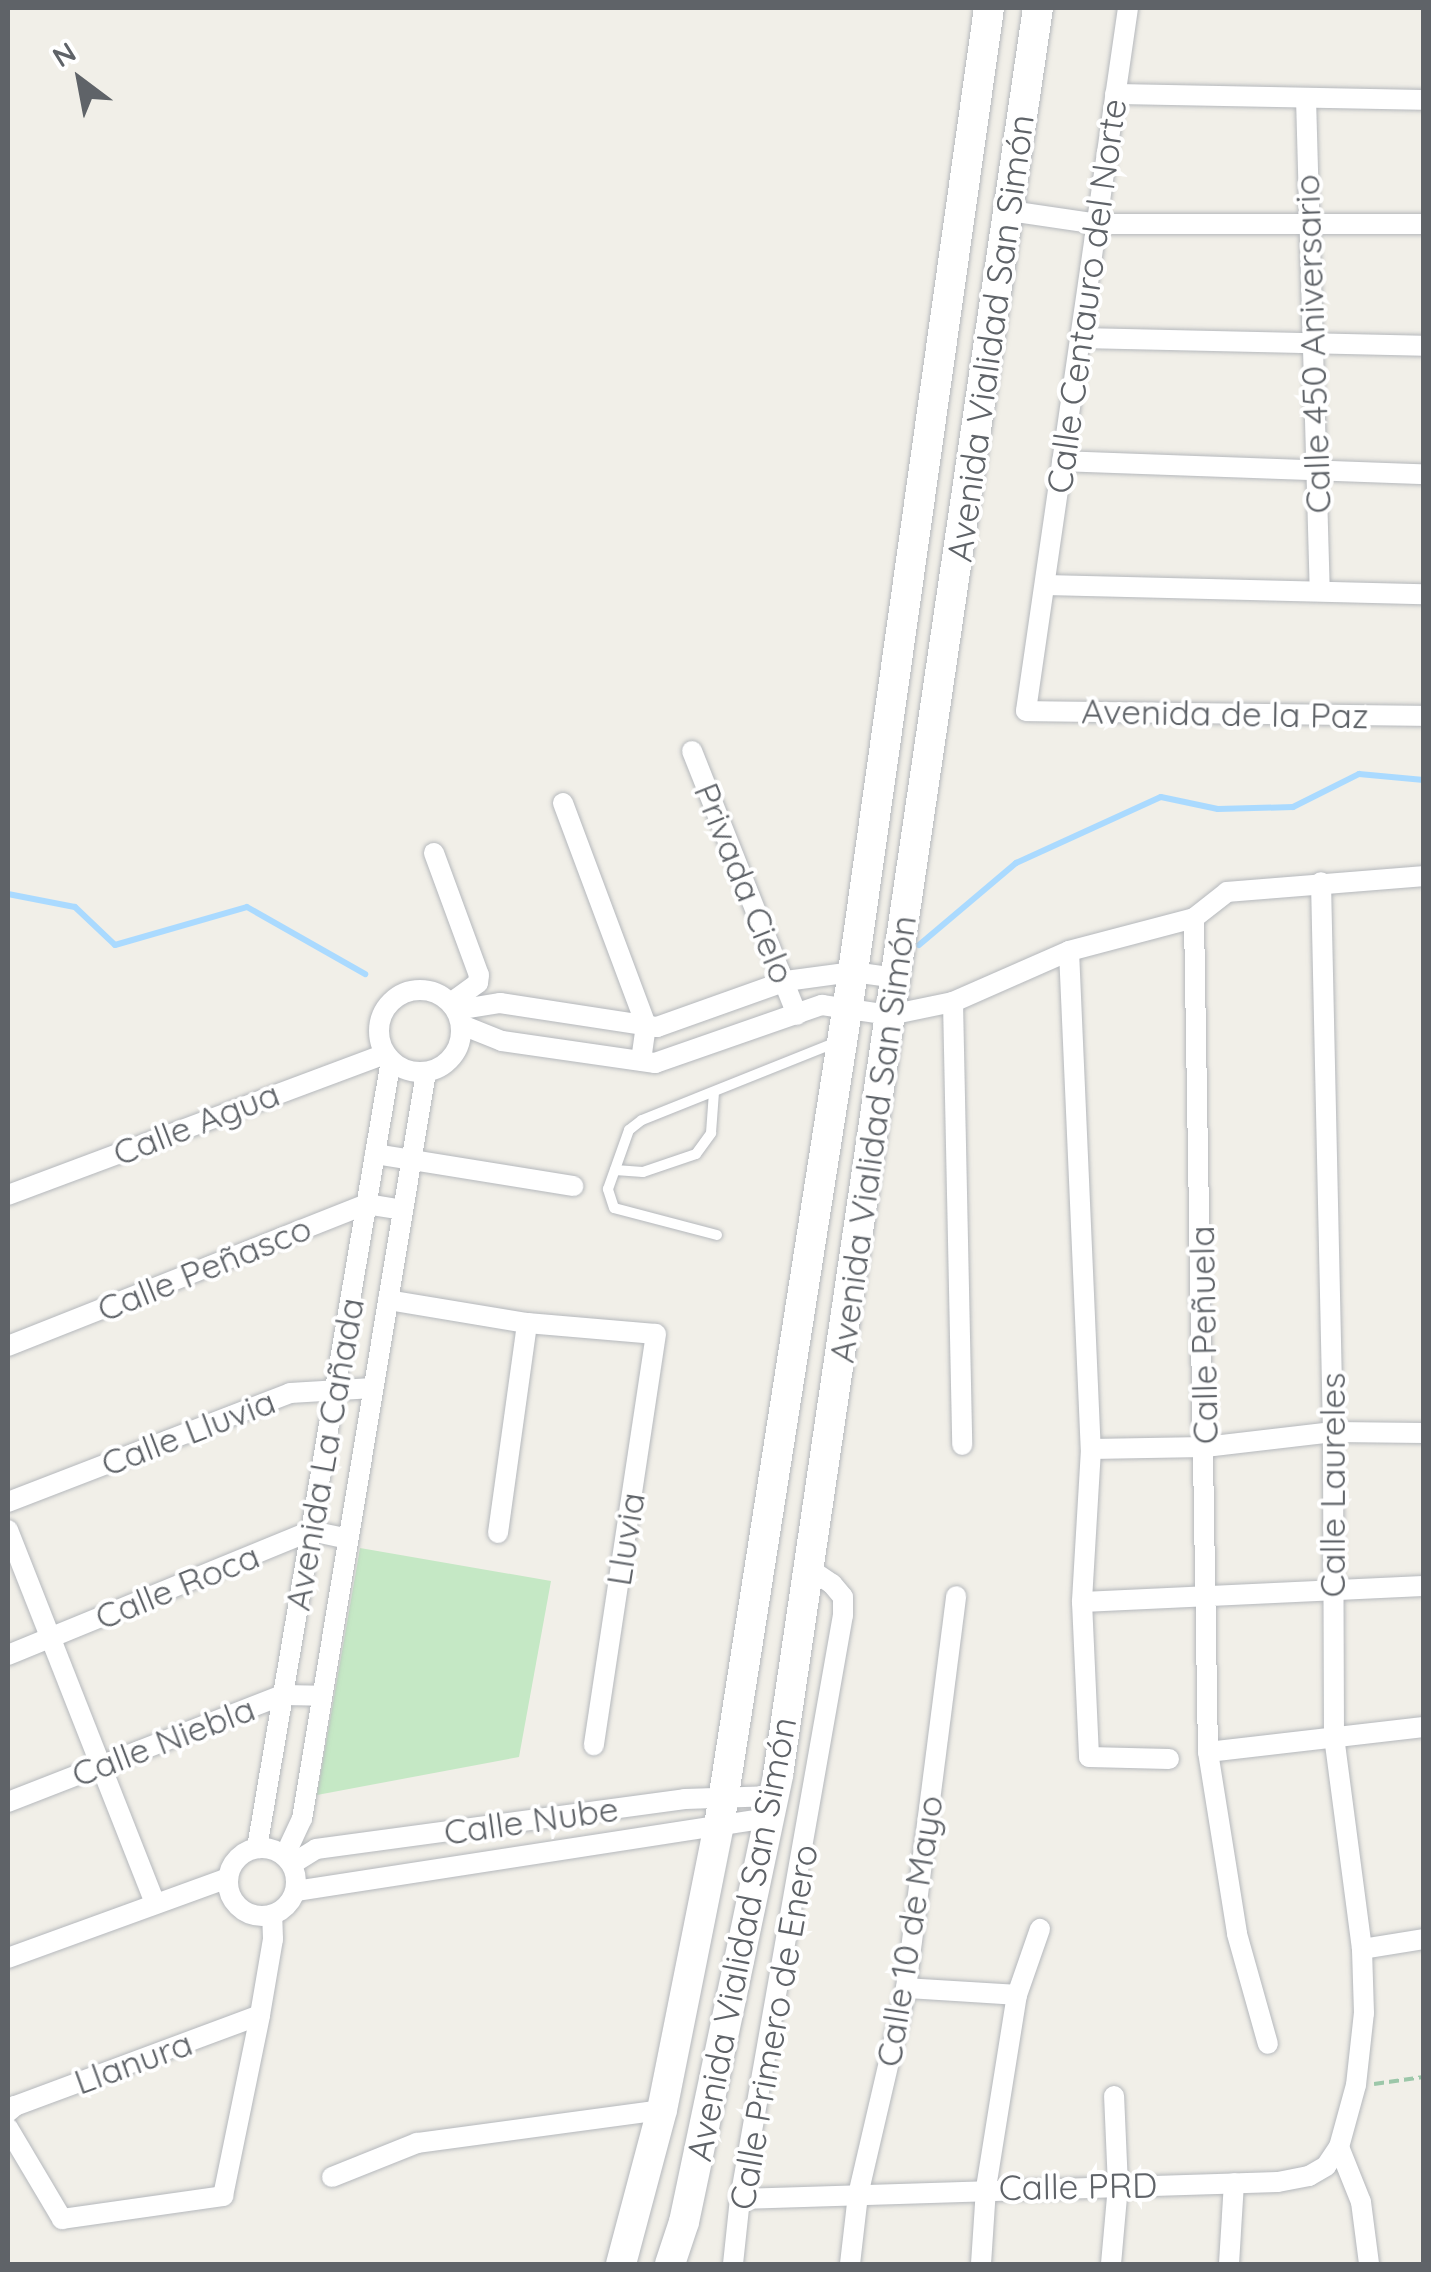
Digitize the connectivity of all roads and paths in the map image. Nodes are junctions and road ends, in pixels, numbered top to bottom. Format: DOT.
graph roads {
  1 [pos="989,8"];
  2 [pos="1038,8"];
  3 [pos="1128,8"];
  4 [pos="1115,94"];
  5 [pos="1306,98"];
  6 [pos="1424,100"];
  7 [pos="1010,211"];
  8 [pos="1308,222"];
  9 [pos="1098,224"];
  10 [pos="1424,224"];
  11 [pos="1080,338"];
  12 [pos="1312,344"];
  13 [pos="1424,346"];
  14 [pos="1062,461"];
  15 [pos="1314,471"];
  16 [pos="1424,474"];
  17 [pos="1045,585"];
  18 [pos="1320,590"];
  19 [pos="1424,594"];
  20 [pos="1026,711"];
  21 [pos="1424,716"];
  22 [pos="692,752"];
  23 [pos="563,803"];
  24 [pos="434,853"];
  25 [pos="1424,876"];
  26 [pos="1321,882"];
  27 [pos="1194,918"];
  28 [pos="1069,950"];
  29 [pos="853,972"];
  30 [pos="896,978"];
  31 [pos="786,981"];
  32 [pos="953,1002"];
  33 [pos="847,1008"];
  34 [pos="456,1013"];
  35 [pos="797,1014"];
  36 [pos="890,1015"];
  37 [pos="646,1026"];
  38 [pos="842,1040"];
  39 [pos="389,1057"];
  40 [pos="642,1061"];
  41 [pos="426,1072"];
  42 [pos="714,1092"];
  43 [pos="375,1154"];
  44 [pos="411,1160"];
  45 [pos="615,1170"];
  46 [pos="572,1186"];
  47 [pos="8,1195"];
  48 [pos="366,1204"];
  49 [pos="403,1210"];
  50 [pos="717,1235"];
  51 [pos="388,1300"];
  52 [pos="528,1323"];
  53 [pos="382,1338"];
  54 [pos="343,1341"];
  55 [pos="8,1346"];
  56 [pos="335,1387"];
  57 [pos="373,1388"];
  58 [pos="1333,1432"];
  59 [pos="1424,1432"];
  60 [pos="962,1445"];
  61 [pos="1206,1447"];
  62 [pos="1091,1449"];
  63 [pos="8,1502"];
  64 [pos="8,1530"];
  65 [pos="311,1532"];
  66 [pos="498,1532"];
  67 [pos="348,1539"];
  68 [pos="808,1568"];
  69 [pos="1424,1586"];
  70 [pos="1333,1590"];
  71 [pos="1207,1594"];
  72 [pos="956,1596"];
  73 [pos="1082,1602"];
  74 [pos="50,1638"];
  75 [pos="8,1654"];
  76 [pos="283,1695"];
  77 [pos="322,1696"];
  78 [pos="1424,1727"];
  79 [pos="1334,1737"];
  80 [pos="594,1745"];
  81 [pos="1208,1752"];
  82 [pos="1168,1760"];
  83 [pos="100,1766"];
  84 [pos="814,1782"];
  85 [pos="774,1796"];
  86 [pos="8,1802"];
  87 [pos="721,1811"];
  88 [pos="257,1848"];
  89 [pos="288,1860"];
  90 [pos="228,1878"];
  91 [pos="296,1890"];
  92 [pos="155,1904"];
  93 [pos="272,1914"];
  94 [pos="1040,1929"];
  95 [pos="1424,1939"];
  96 [pos="1362,1949"];
  97 [pos="8,1958"];
  98 [pos="906,1988"];
  99 [pos="1016,1994"];
  100 [pos="260,2014"];
  101 [pos="1268,2044"];
  102 [pos="1424,2078"];
  103 [pos="1356,2085"];
  104 [pos="1114,2096"];
  105 [pos="662,2110"];
  106 [pos="8,2112"];
  107 [pos="8,2128"];
  108 [pos="1339,2146"];
  109 [pos="332,2177"];
  110 [pos="1234,2183"];
  111 [pos="1118,2186"];
  112 [pos="986,2188"];
  113 [pos="858,2195"];
  114 [pos="740,2199"];
  115 [pos="621,2264"];
  116 [pos="670,2264"];
  117 [pos="733,2264"];
  118 [pos="850,2264"];
  119 [pos="980,2264"];
  120 [pos="1111,2264"];
  121 [pos="1229,2264"];
  122 [pos="1368,2264"];
  1 -- 29 [label="main road, Avenida Vialidad San Simón"];
  2 -- 7 [label="main road, Avenida Vialidad San Simón"];
  3 -- 4 [label="street, Calle Centauro del Norte"];
  4 -- 5 [label="street"];
  4 -- 9 [label="street, Calle Centauro del Norte"];
  5 -- 6 [label="street"];
  5 -- 8 [label="street, Calle 450 Aniversario"];
  7 -- 9 [label="street"];
  7 -- 30 [label="main road, Avenida Vialidad San Simón"];
  8 -- 9 [label="street"];
  8 -- 10 [label="street"];
  8 -- 12 [label="street, Calle 450 Aniversario"];
  9 -- 11 [label="street, Calle Centauro del Norte"];
  11 -- 12 [label="street"];
  11 -- 14 [label="street, Calle Centauro del Norte"];
  12 -- 13 [label="street"];
  12 -- 15 [label="street, Calle 450 Aniversario"];
  14 -- 15 [label="street"];
  14 -- 17 [label="street, Calle Centauro del Norte"];
  15 -- 16 [label="street"];
  15 -- 18 [label="street, Calle 450 Aniversario"];
  17 -- 18 [label="street"];
  17 -- 20 [label="street, Calle Centauro del Norte"];
  18 -- 19 [label="street"];
  20 -- 21 [label="street, Avenida de la Paz"];
  22 -- 31 [label="street, Privada Cielo"];
  23 -- 37 [label="street"];
  24 -- 34 [label="street"];
  25 -- 26 [label="street"];
  26 -- 27 [label="street"];
  26 -- 58 [label="street, Calle Laureles"];
  27 -- 28 [label="street"];
  27 -- 61 [label="street, Calle Peñuela"];
  28 -- 32 [label="street"];
  28 -- 62 [label="street"];
  29 -- 30 [label="street"];
  29 -- 31 [label="street"];
  29 -- 33 [label="main road, Avenida Vialidad San Simón"];
  30 -- 36 [label="main road, Avenida Vialidad San Simón"];
  31 -- 35 [label="street, Privada Cielo"];
  31 -- 37 [label="street"];
  32 -- 36 [label="street"];
  32 -- 60 [label="street"];
  33 -- 35 [label="street"];
  33 -- 36 [label="street"];
  33 -- 38 [label="main road, Avenida Vialidad San Simón"];
  34 -- 37 [label="street"];
  34 -- 39 [label="street"];
  34 -- 40 [label="street"];
  34 -- 41 [label="street"];
  35 -- 40 [label="street"];
  36 -- 68 [label="main road, Avenida Vialidad San Simón"];
  37 -- 40 [label="street"];
  38 -- 42 [label="lane"];
  38 -- 87 [label="main road, Avenida Vialidad San Simón"];
  39 -- 41 [label="street"];
  39 -- 43 [label="street, Avenida La Cañada"];
  39 -- 47 [label="street, Calle Agua"];
  41 -- 44 [label="street, Avenida La Cañada"];
  42 -- 45 [label="lane"];
  42 -- 45 [label="lane"];
  43 -- 44 [label="street"];
  43 -- 48 [label="street, Avenida La Cañada"];
  44 -- 46 [label="street"];
  44 -- 49 [label="street, Avenida La Cañada"];
  45 -- 50 [label="lane"];
  48 -- 49 [label="street"];
  48 -- 54 [label="street, Avenida La Cañada"];
  48 -- 55 [label="street, Calle Peñasco"];
  49 -- 51 [label="street, Avenida La Cañada"];
  51 -- 52 [label="street"];
  51 -- 53 [label="street, Avenida La Cañada"];
  52 -- 66 [label="street"];
  52 -- 80 [label="street, Lluvia"];
  53 -- 54 [label="street"];
  53 -- 57 [label="street, Avenida La Cañada"];
  54 -- 56 [label="street, Avenida La Cañada"];
  56 -- 57 [label="street, Calle Lluvia"];
  56 -- 63 [label="street, Calle Lluvia"];
  56 -- 65 [label="street, Avenida La Cañada"];
  57 -- 67 [label="street, Avenida La Cañada"];
  58 -- 59 [label="street"];
  58 -- 61 [label="street"];
  58 -- 70 [label="street, Calle Laureles"];
  61 -- 62 [label="street"];
  61 -- 71 [label="street, Calle Peñuela"];
  62 -- 73 [label="street"];
  64 -- 74 [label="street"];
  65 -- 67 [label="street"];
  65 -- 74 [label="street, Calle Roca"];
  65 -- 76 [label="street, Avenida La Cañada"];
  67 -- 77 [label="street, Avenida La Cañada"];
  68 -- 84 [label="street, Calle Primero de Enero"];
  68 -- 85 [label="main road, Avenida Vialidad San Simón"];
  69 -- 70 [label="street"];
  70 -- 71 [label="street"];
  70 -- 79 [label="street, Calle Laureles"];
  71 -- 73 [label="street"];
  71 -- 81 [label="street, Calle Peñuela"];
  72 -- 98 [label="street, Calle 10 de Mayo"];
  73 -- 82 [label="street"];
  74 -- 75 [label="street, Calle Roca"];
  74 -- 83 [label="street"];
  76 -- 77 [label="street, Calle Niebla"];
  76 -- 83 [label="street, Calle Niebla"];
  76 -- 88 [label="street, Avenida La Cañada"];
  77 -- 89 [label="street, Avenida La Cañada"];
  78 -- 79 [label="street"];
  79 -- 81 [label="street"];
  79 -- 96 [label="street, Calle Laureles"];
  81 -- 101 [label="street, Calle Peñuela"];
  83 -- 86 [label="street, Calle Niebla"];
  83 -- 92 [label="street"];
  84 -- 85 [label="street"];
  84 -- 114 [label="street, Calle Primero de Enero"];
  85 -- 87 [label="street, Calle Nube"];
  85 -- 87 [label="street, Calle Nube"];
  85 -- 116 [label="main road, Avenida Vialidad San Simón"];
  87 -- 89 [label="street, Calle Nube"];
  87 -- 91 [label="street, Calle Nube"];
  87 -- 105 [label="main road, Avenida Vialidad San Simón"];
  88 -- 89 [label="street"];
  88 -- 90 [label="street"];
  89 -- 91 [label="street"];
  90 -- 92 [label="street"];
  90 -- 93 [label="street"];
  91 -- 93 [label="street"];
  92 -- 97 [label="street"];
  93 -- 100 [label="street"];
  94 -- 99 [label="street"];
  95 -- 96 [label="street"];
  96 -- 103 [label="street, Calle Laureles"];
  98 -- 99 [label="street"];
  98 -- 113 [label="street, Calle 10 de Mayo"];
  99 -- 112 [label="street"];
  100 -- 106 [label="street, Llanura"];
  100 -- 107 [label="street"];
  102 -- 103 [label="path"];
  103 -- 108 [label="street"];
  104 -- 111 [label="street"];
  105 -- 109 [label="street"];
  105 -- 115 [label="main road, Avenida Vialidad San Simón"];
  108 -- 110 [label="street, Calle PRD"];
  108 -- 122 [label="street"];
  110 -- 111 [label="street, Calle PRD"];
  110 -- 121 [label="street"];
  111 -- 112 [label="street, Calle PRD"];
  111 -- 120 [label="street"];
  112 -- 113 [label="street, Calle PRD"];
  112 -- 119 [label="street"];
  113 -- 114 [label="street, Calle PRD"];
  113 -- 118 [label="street, Calle 10 de Mayo"];
  114 -- 117 [label="street, Calle Primero de Enero"];
}
